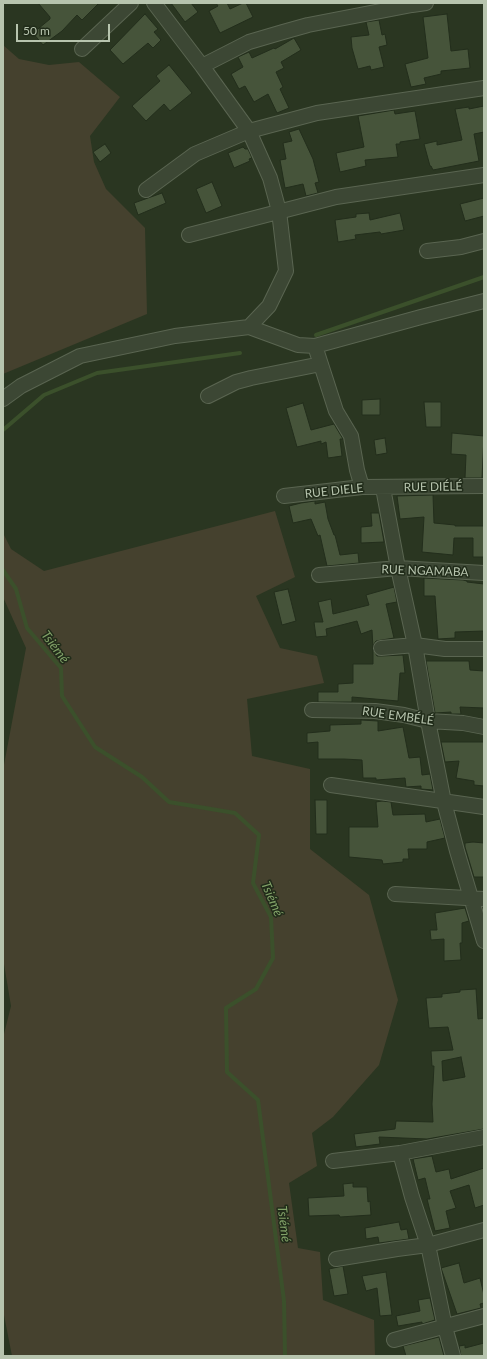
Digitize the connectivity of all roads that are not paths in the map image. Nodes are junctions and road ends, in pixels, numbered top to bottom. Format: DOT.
graph roads {
  1 [pos="131,3"];
  2 [pos="154,3"];
  3 [pos="426,3"];
  4 [pos="82,49"];
  5 [pos="202,66"];
  6 [pos="484,88"];
  7 [pos="249,131"];
  8 [pos="484,174"];
  9 [pos="146,190"];
  10 [pos="279,212"];
  11 [pos="189,235"];
  12 [pos="484,241"];
  13 [pos="427,251"];
  14 [pos="484,301"];
  15 [pos="249,327"];
  16 [pos="316,346"];
  17 [pos="321,364"];
  18 [pos="208,396"];
  19 [pos="3,399"];
  20 [pos="484,486"];
  21 [pos="362,487"];
  22 [pos="383,488"];
  23 [pos="284,496"];
  24 [pos="398,568"];
  25 [pos="484,573"];
  26 [pos="319,575"];
  27 [pos="415,645"];
  28 [pos="381,648"];
  29 [pos="484,649"];
  30 [pos="312,710"];
  31 [pos="428,721"];
  32 [pos="484,726"];
  33 [pos="331,785"];
  34 [pos="444,802"];
  35 [pos="484,807"];
  36 [pos="395,894"];
  37 [pos="478,898"];
  38 [pos="484,940"];
  39 [pos="484,1137"];
  40 [pos="400,1153"];
  41 [pos="333,1161"];
  42 [pos="484,1230"];
  43 [pos="428,1245"];
  44 [pos="336,1259"];
  45 [pos="484,1316"];
  46 [pos="445,1327"];
  47 [pos="394,1340"];
  48 [pos="453,1356"];
  1 -- 4 [label="street"];
  2 -- 5 [label="street"];
  3 -- 5 [label="street"];
  5 -- 7 [label="street"];
  6 -- 7 [label="street"];
  7 -- 9 [label="street"];
  7 -- 10 [label="street"];
  8 -- 10 [label="street"];
  10 -- 11 [label="street"];
  10 -- 15 [label="street"];
  12 -- 13 [label="street"];
  14 -- 16 [label="street"];
  15 -- 16 [label="street"];
  15 -- 19 [label="street"];
  16 -- 17 [label="street"];
  17 -- 18 [label="street"];
  17 -- 21 [label="street"];
  20 -- 22 [label="street, RUE DIÉLÉ"];
  21 -- 22 [label="street, RUE DIELE"];
  21 -- 23 [label="street, RUE DIELE"];
  22 -- 24 [label="street"];
  24 -- 25 [label="street, RUE NGAMABA"];
  24 -- 26 [label="street, RUE NGAMABA"];
  24 -- 27 [label="street"];
  27 -- 28 [label="street"];
  27 -- 29 [label="street"];
  27 -- 31 [label="street"];
  30 -- 31 [label="street, RUE EMBÉLÉ"];
  31 -- 32 [label="street, RUE EMBÉLÉ"];
  31 -- 34 [label="street"];
  33 -- 34 [label="street"];
  34 -- 35 [label="street"];
  34 -- 37 [label="street"];
  36 -- 37 [label="street"];
  37 -- 38 [label="street"];
  39 -- 40 [label="street"];
  40 -- 41 [label="street"];
  40 -- 43 [label="street"];
  42 -- 43 [label="street"];
  43 -- 44 [label="street"];
  43 -- 46 [label="street"];
  45 -- 46 [label="street"];
  46 -- 47 [label="street"];
  46 -- 48 [label="street"];
}
